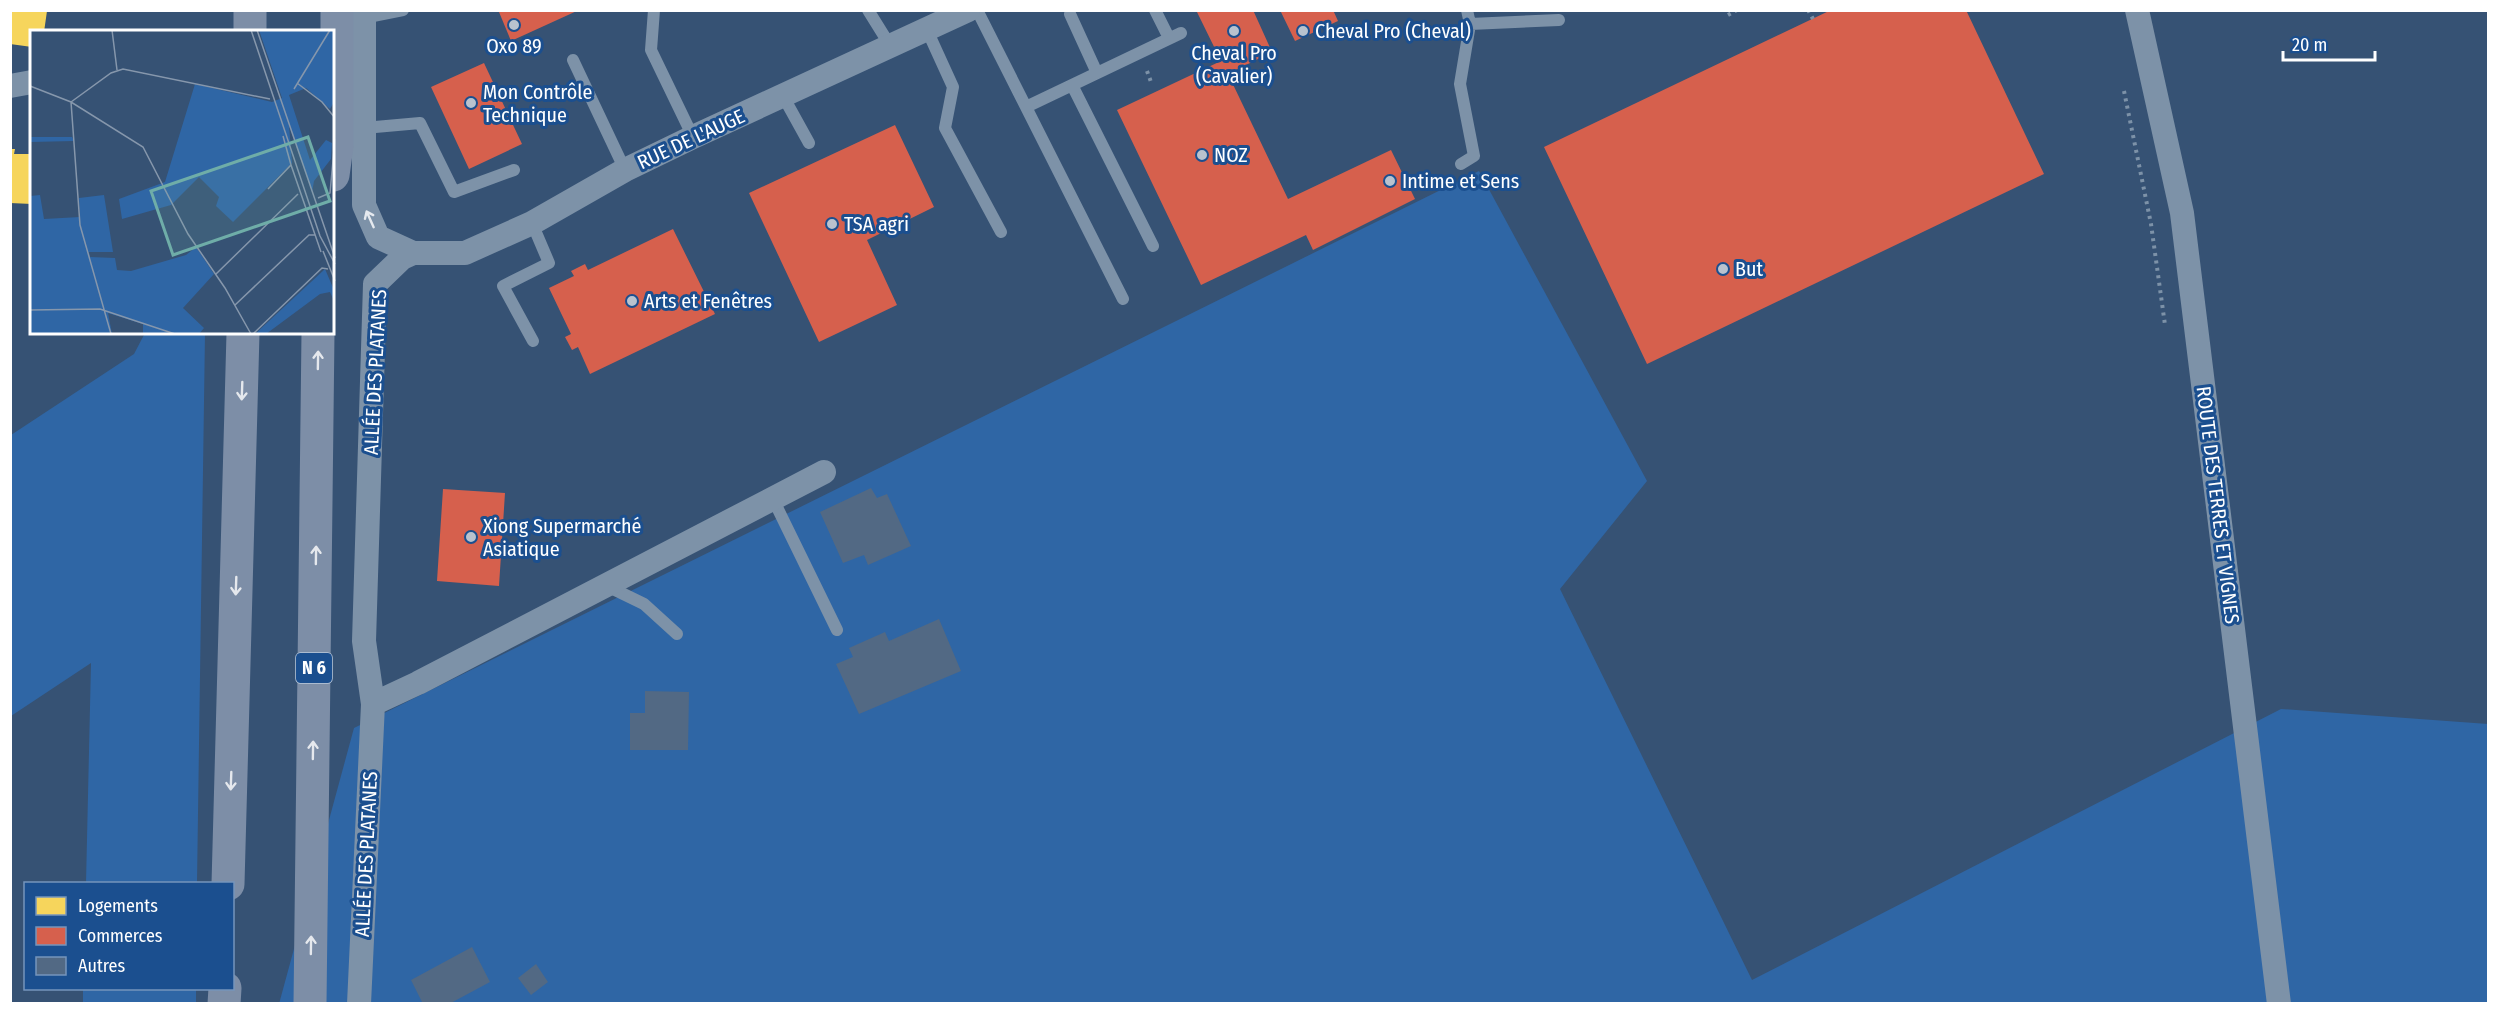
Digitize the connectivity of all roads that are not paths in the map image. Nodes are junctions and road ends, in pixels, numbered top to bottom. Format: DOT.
graph roads {
  1 [pos="250,10"];
  2 [pos="318,10"];
  3 [pos="403,10"];
  4 [pos="654,10"];
  5 [pos="868,10"];
  6 [pos="968,10"];
  7 [pos="978,10"];
  8 [pos="1155,10"];
  9 [pos="1467,10"];
  10 [pos="2137,10"];
  11 [pos="355,13"];
  12 [pos="1070,14"];
  13 [pos="1560,20"];
  14 [pos="1470,24"];
  15 [pos="250,30"];
  16 [pos="318,30"];
  17 [pos="927,30"];
  18 [pos="891,47"];
  19 [pos="573,60"];
  20 [pos="1097,73"];
  21 [pos="30,82"];
  22 [pos="1072,85"];
  23 [pos="10,86"];
  24 [pos="783,96"];
  25 [pos="1026,107"];
  26 [pos="364,128"];
  27 [pos="693,137"];
  28 [pos="808,143"];
  29 [pos="1461,164"];
  30 [pos="334,168"];
  31 [pos="514,170"];
  32 [pos="625,170"];
  33 [pos="532,223"];
  34 [pos="1001,232"];
  35 [pos="1153,246"];
  36 [pos="413,253"];
  37 [pos="1123,299"];
  38 [pos="243,334"];
  39 [pos="318,334"];
  40 [pos="533,341"];
  41 [pos="824,472"];
  42 [pos="773,500"];
  43 [pos="607,586"];
  44 [pos="837,630"];
  45 [pos="677,634"];
  46 [pos="373,704"];
  47 [pos="228,882"];
  48 [pos="310,1004"];
  49 [pos="359,1004"];
  50 [pos="2279,1004"];
  1 -- 15 [label="main road"];
  2 -- 16 [label="main road"];
  3 -- 11 [label="lane"];
  4 -- 27 [label="lane"];
  5 -- 18 [label="lane"];
  6 -- 17 [label="street, RUE DE L'AUGE"];
  7 -- 25 [label="lane"];
  8 -- 20 [label="lane"];
  9 -- 14 [label="lane"];
  10 -- 50 [label="street, ROUTE DES TERRES ET VIGNES"];
  11 -- 26 [label="street"];
  11 -- 30 [label="main road"];
  12 -- 20 [label="lane"];
  13 -- 14 [label="lane"];
  14 -- 29 [label="lane"];
  17 -- 18 [label="street, RUE DE L'AUGE"];
  17 -- 34 [label="lane"];
  18 -- 24 [label="street, RUE DE L'AUGE"];
  19 -- 32 [label="lane"];
  20 -- 22 [label="lane"];
  21 -- 23 [label="street"];
  22 -- 25 [label="lane"];
  22 -- 35 [label="lane"];
  24 -- 27 [label="street, RUE DE L'AUGE"];
  24 -- 28 [label="lane"];
  25 -- 37 [label="lane"];
  26 -- 31 [label="lane"];
  36 -- 26 [label="street, one-way"];
  27 -- 32 [label="street, RUE DE L'AUGE"];
  32 -- 33 [label="street, RUE DE L'AUGE"];
  33 -- 36 [label="street, RUE DE L'AUGE"];
  33 -- 40 [label="lane"];
  36 -- 46 [label="street, ALLÉE DES PLATANES"];
  38 -- 47 [label="main road, one-way"];
  48 -- 39 [label="main road, N 6, one-way"];
  41 -- 42 [label="street"];
  42 -- 43 [label="street"];
  42 -- 44 [label="lane"];
  43 -- 45 [label="lane"];
  43 -- 46 [label="street"];
  46 -- 49 [label="street, ALLÉE DES PLATANES"];
}
